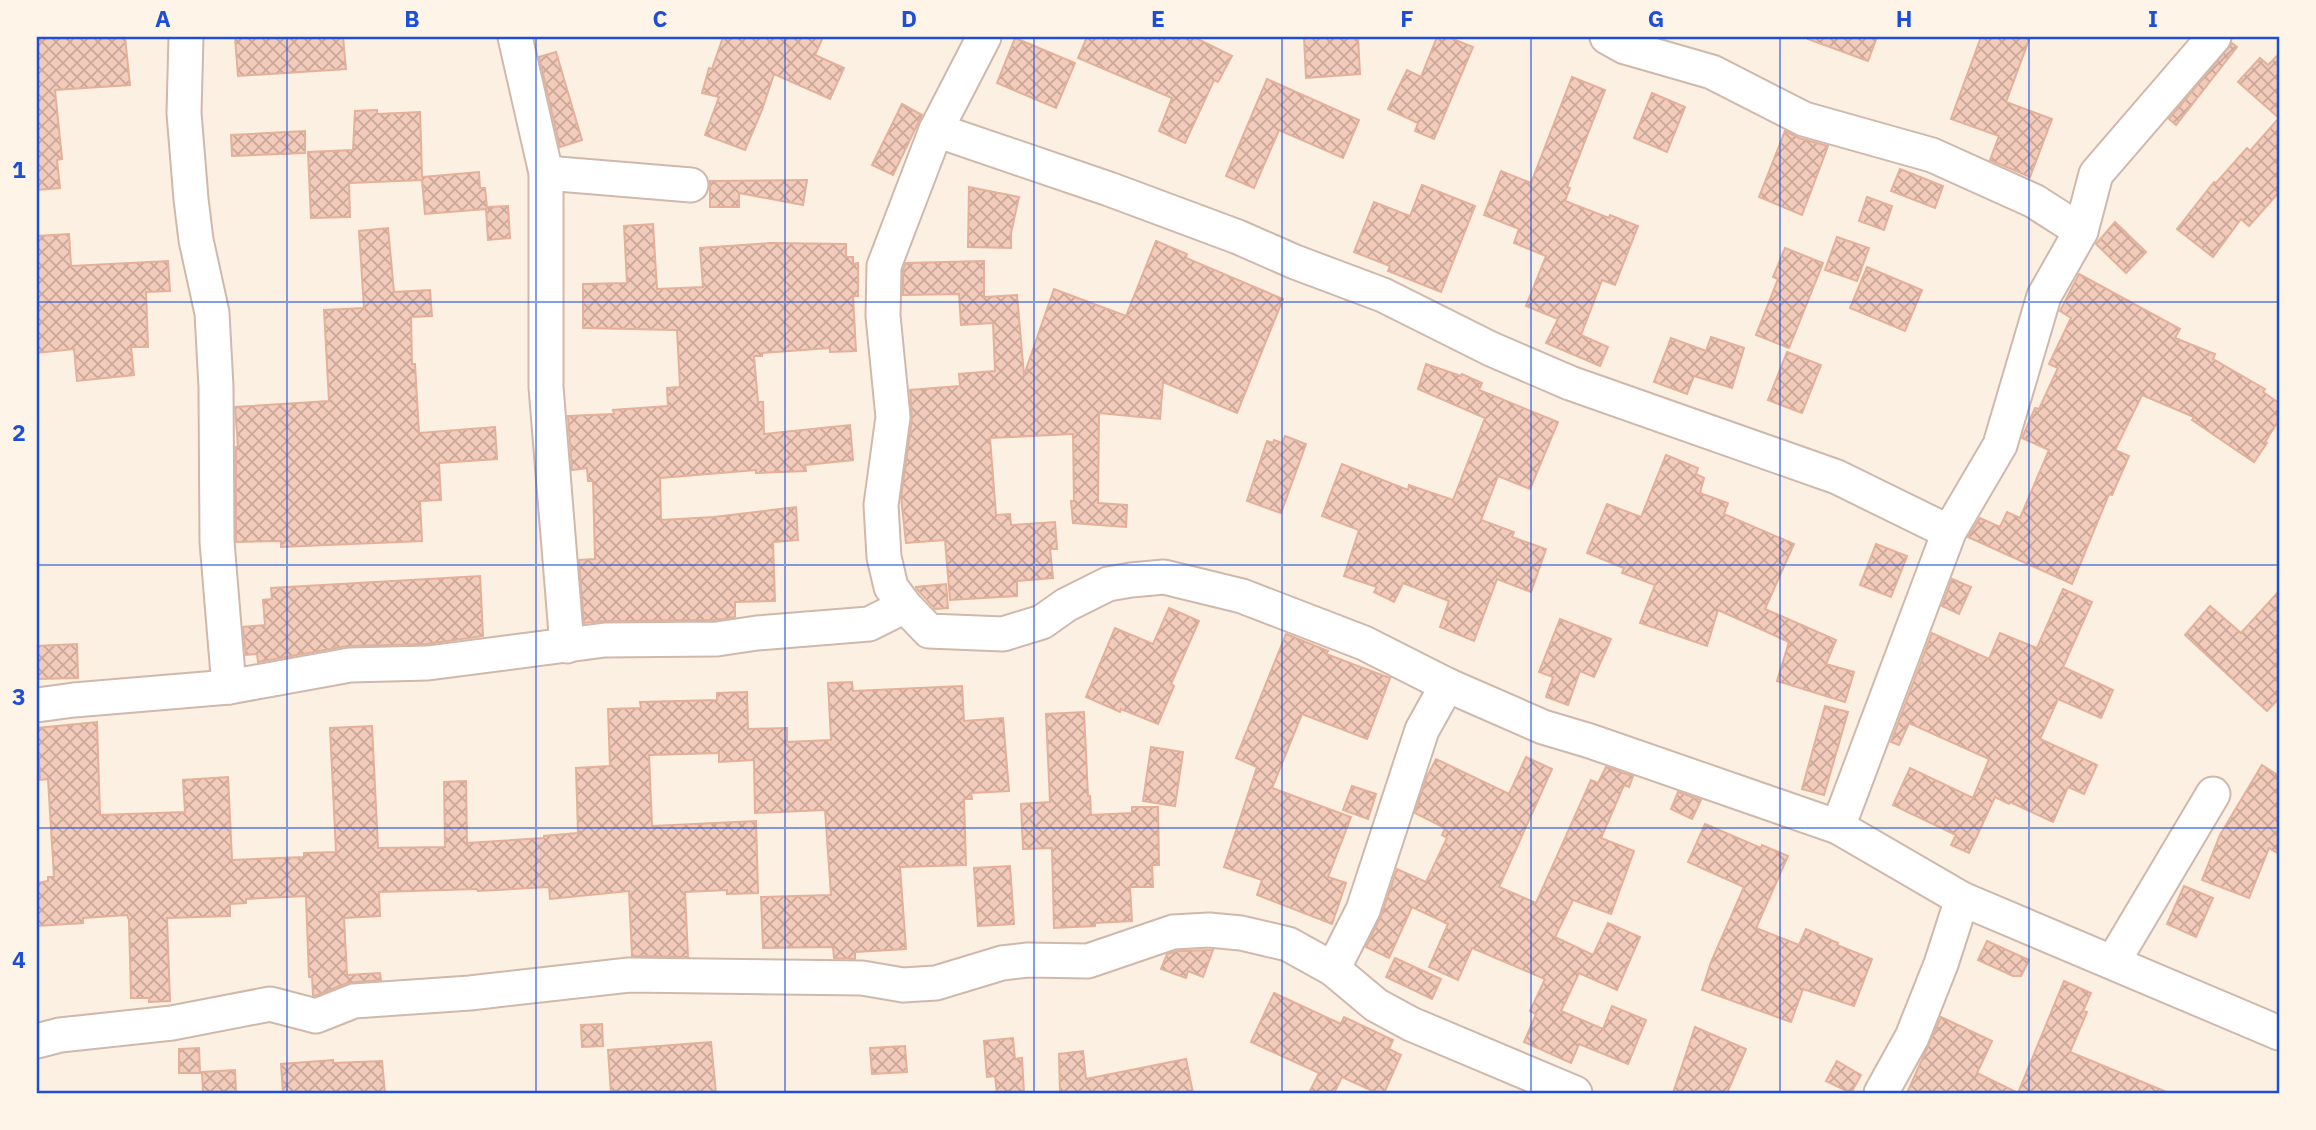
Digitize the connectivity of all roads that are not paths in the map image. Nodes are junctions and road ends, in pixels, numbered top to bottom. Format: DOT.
graph roads {
  1 [pos="186,37"];
  2 [pos="515,37"];
  3 [pos="984,37"];
  4 [pos="1607,37"];
  5 [pos="2214,37"];
  6 [pos="936,130"];
  7 [pos="546,173"];
  8 [pos="691,185"];
  9 [pos="2081,231"];
  10 [pos="1949,532"];
  11 [pos="905,606"];
  12 [pos="567,646"];
  13 [pos="1447,685"];
  14 [pos="229,687"];
  15 [pos="37,705"];
  16 [pos="2213,794"];
  17 [pos="1838,827"];
  18 [pos="1962,899"];
  19 [pos="2113,962"];
  20 [pos="1333,969"];
  21 [pos="2279,1033"];
  22 [pos="37,1041"];
  23 [pos="1575,1093"];
  24 [pos="1881,1093"];
  1 -- 14 [label="street"];
  2 -- 7 [label="street"];
  3 -- 6 [label="street"];
  4 -- 9 [label="street"];
  5 -- 9 [label="street"];
  6 -- 10 [label="street"];
  6 -- 11 [label="street"];
  7 -- 8 [label="street"];
  7 -- 12 [label="street"];
  9 -- 10 [label="street"];
  10 -- 17 [label="street"];
  11 -- 12 [label="street"];
  11 -- 13 [label="street"];
  12 -- 14 [label="street"];
  13 -- 17 [label="street"];
  13 -- 20 [label="street"];
  14 -- 15 [label="street"];
  16 -- 19 [label="street"];
  17 -- 18 [label="street"];
  18 -- 19 [label="street"];
  18 -- 24 [label="street"];
  19 -- 21 [label="street"];
  20 -- 22 [label="street"];
  20 -- 23 [label="street"];
}
